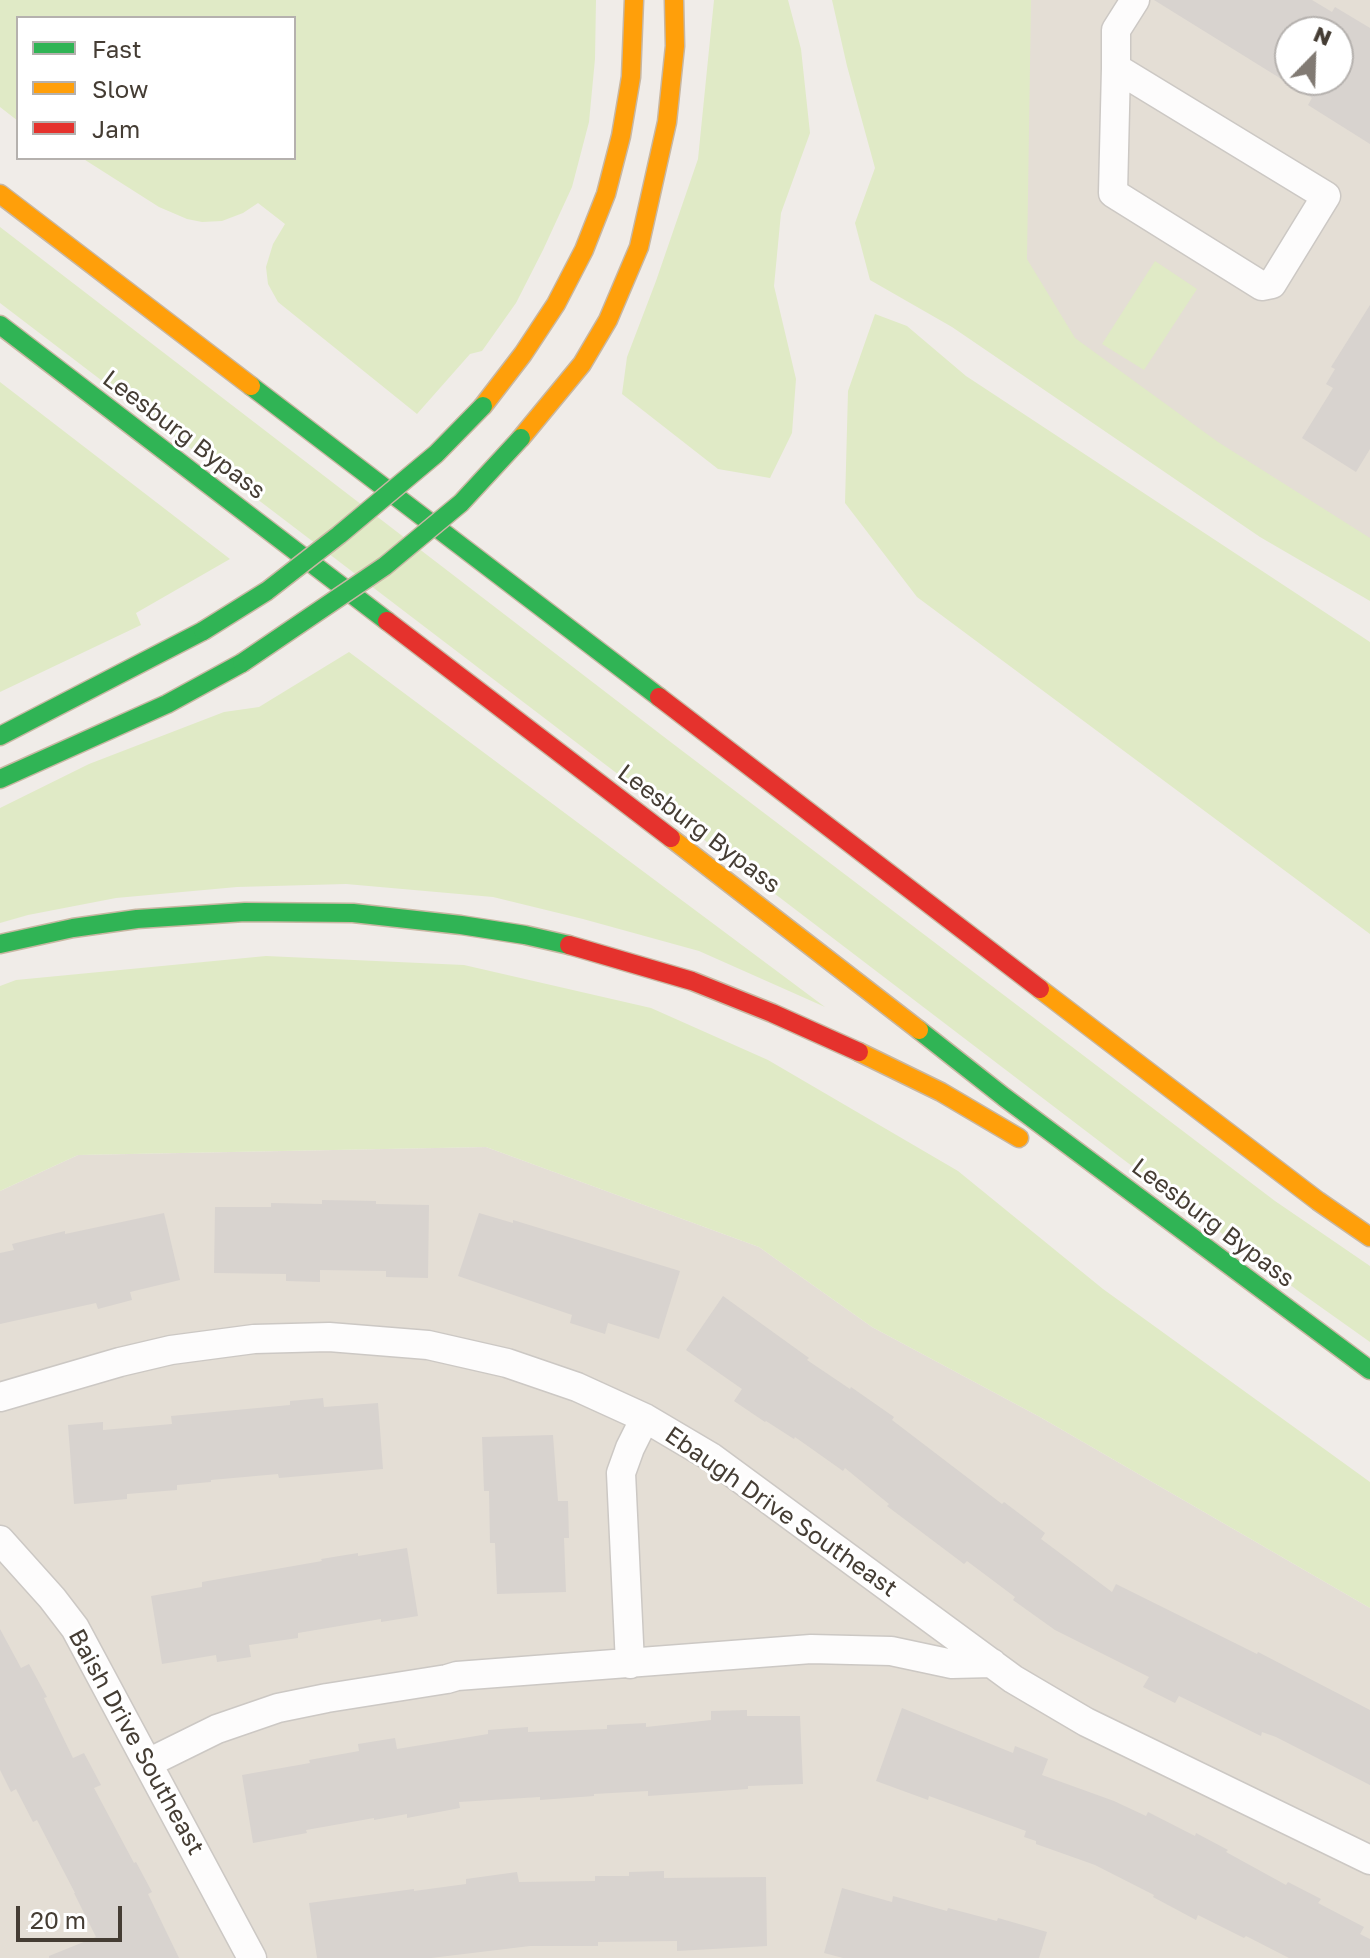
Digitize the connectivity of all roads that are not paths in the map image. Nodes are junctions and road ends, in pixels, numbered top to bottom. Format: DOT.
graph roads {
  1 [pos="634,0"];
  2 [pos="674,0"];
  3 [pos="1135,0"];
  4 [pos="1116,68"];
  5 [pos="4,186"];
  6 [pos="0,325"];
  7 [pos="0,736"];
  8 [pos="0,779"];
  9 [pos="0,944"];
  10 [pos="1029,1144"];
  11 [pos="1067,1166"];
  12 [pos="1370,1237"];
  13 [pos="1197,1242"];
  14 [pos="1370,1370"];
  15 [pos="0,1397"];
  16 [pos="645,1418"];
  17 [pos="0,1540"];
  18 [pos="992,1663"];
  19 [pos="630,1664"];
  20 [pos="148,1763"];
  21 [pos="1370,1860"];
  22 [pos="252,1958"];
  1 -- 7 [label="highway, bridge"];
  2 -- 8 [label="highway, bridge"];
  3 -- 4 [label="street"];
  4 -- 4 [label="street"];
  5 -- 12 [label="highway"];
  6 -- 13 [label="highway, Leesburg Bypass"];
  9 -- 10 [label="highway"];
  11 -- 13 [label="highway"];
  13 -- 14 [label="highway, Leesburg Bypass"];
  15 -- 16 [label="street, Ebaugh Drive Southeast"];
  16 -- 18 [label="street, Ebaugh Drive Southeast"];
  16 -- 19 [label="street"];
  17 -- 20 [label="street, Baish Drive Southeast"];
  18 -- 19 [label="street"];
  18 -- 21 [label="street, Ebaugh Drive Southeast"];
  19 -- 20 [label="street"];
  20 -- 22 [label="street, Baish Drive Southeast"];
}
